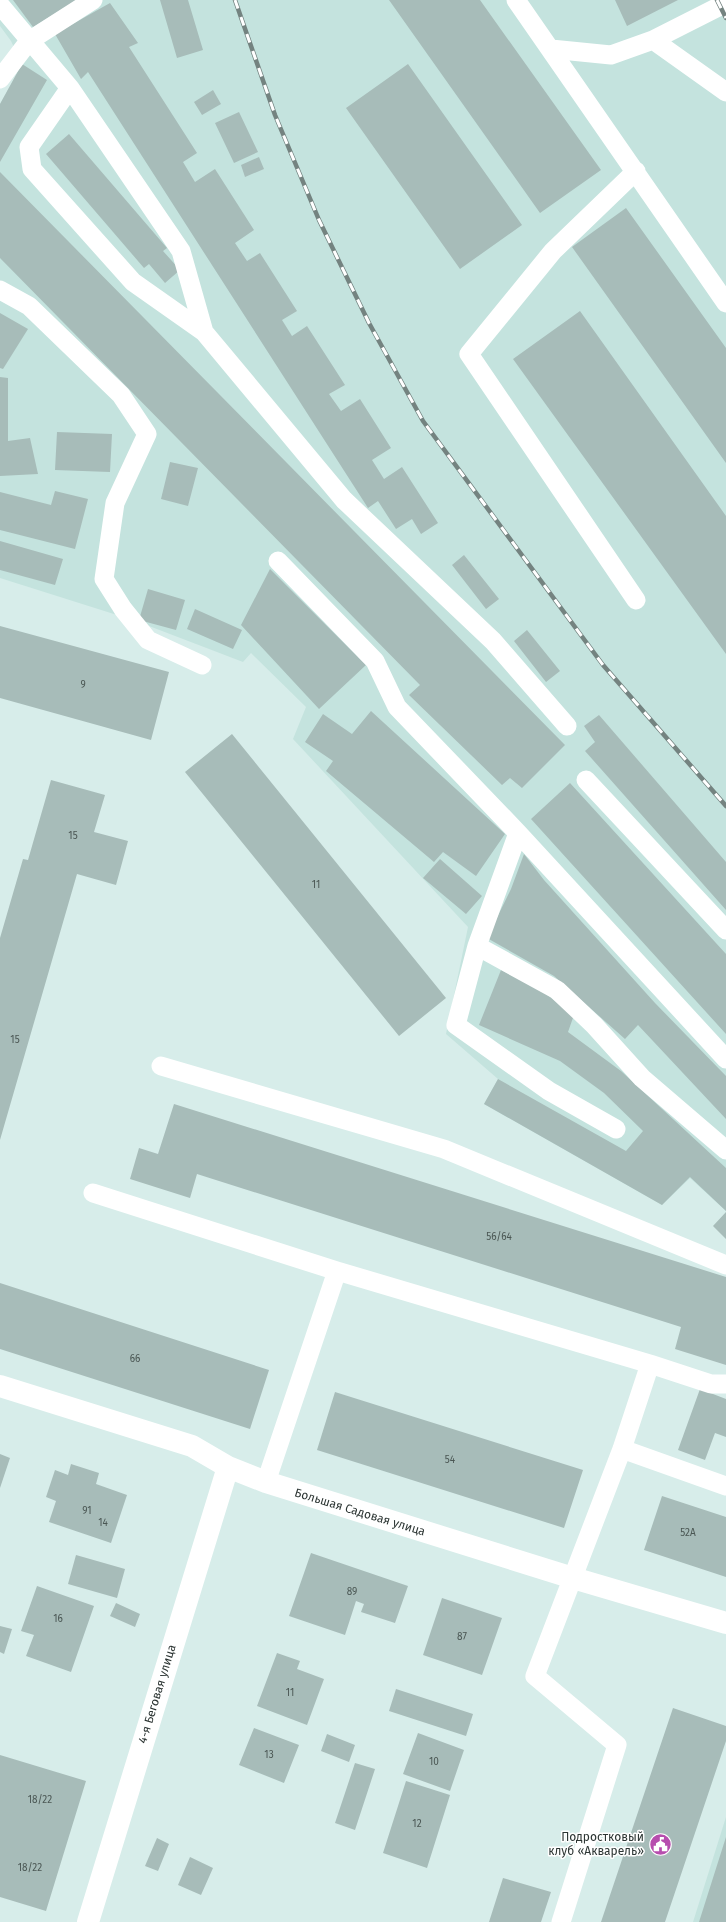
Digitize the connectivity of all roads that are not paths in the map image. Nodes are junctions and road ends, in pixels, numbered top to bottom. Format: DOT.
graph roads {
  1 [pos="516,0"];
  2 [pos="92,1"];
  3 [pos="726,3"];
  4 [pos="0,5"];
  5 [pos="653,40"];
  6 [pos="29,41"];
  7 [pos="551,50"];
  8 [pos="0,79"];
  9 [pos="70,88"];
  10 [pos="726,92"];
  11 [pos="636,171"];
  12 [pos="0,290"];
  13 [pos="726,303"];
  14 [pos="204,332"];
  15 [pos="278,561"];
  16 [pos="636,600"];
  17 [pos="202,665"];
  18 [pos="567,726"];
  19 [pos="586,780"];
  20 [pos="518,833"];
  21 [pos="726,930"];
  22 [pos="477,946"];
  23 [pos="726,1058"];
  24 [pos="161,1066"];
  25 [pos="616,1129"];
  26 [pos="726,1150"];
  27 [pos="93,1193"];
  28 [pos="726,1265"];
  29 [pos="337,1271"];
  30 [pos="650,1364"];
  31 [pos="726,1384"];
  32 [pos="0,1386"];
  33 [pos="622,1449"];
  34 [pos="228,1467"];
  35 [pos="266,1482"];
  36 [pos="726,1486"];
  37 [pos="572,1578"];
  38 [pos="726,1623"];
  39 [pos="88,1922"];
  40 [pos="561,1922"];
  1 -- 7 [label="lane"];
  2 -- 6 [label="lane"];
  3 -- 5 [label="lane"];
  4 -- 6 [label="lane"];
  5 -- 7 [label="lane"];
  5 -- 10 [label="lane"];
  6 -- 8 [label="lane"];
  6 -- 9 [label="lane"];
  7 -- 11 [label="lane"];
  9 -- 14 [label="lane"];
  9 -- 14 [label="lane"];
  11 -- 13 [label="lane"];
  11 -- 16 [label="lane"];
  12 -- 17 [label="lane"];
  14 -- 18 [label="lane"];
  15 -- 20 [label="lane"];
  19 -- 21 [label="lane"];
  20 -- 22 [label="lane"];
  20 -- 23 [label="lane"];
  22 -- 25 [label="lane"];
  22 -- 26 [label="lane"];
  24 -- 28 [label="lane"];
  27 -- 29 [label="lane"];
  29 -- 30 [label="lane"];
  29 -- 35 [label="lane"];
  30 -- 31 [label="lane"];
  30 -- 33 [label="lane"];
  32 -- 34 [label="street, Большая Садовая улица"];
  33 -- 36 [label="lane"];
  33 -- 37 [label="lane"];
  34 -- 35 [label="street, Большая Садовая улица"];
  34 -- 39 [label="street, 4-я Беговая улица"];
  35 -- 37 [label="street, Большая Садовая улица"];
  37 -- 38 [label="street, Большая Садовая улица"];
  37 -- 40 [label="lane"];
}
